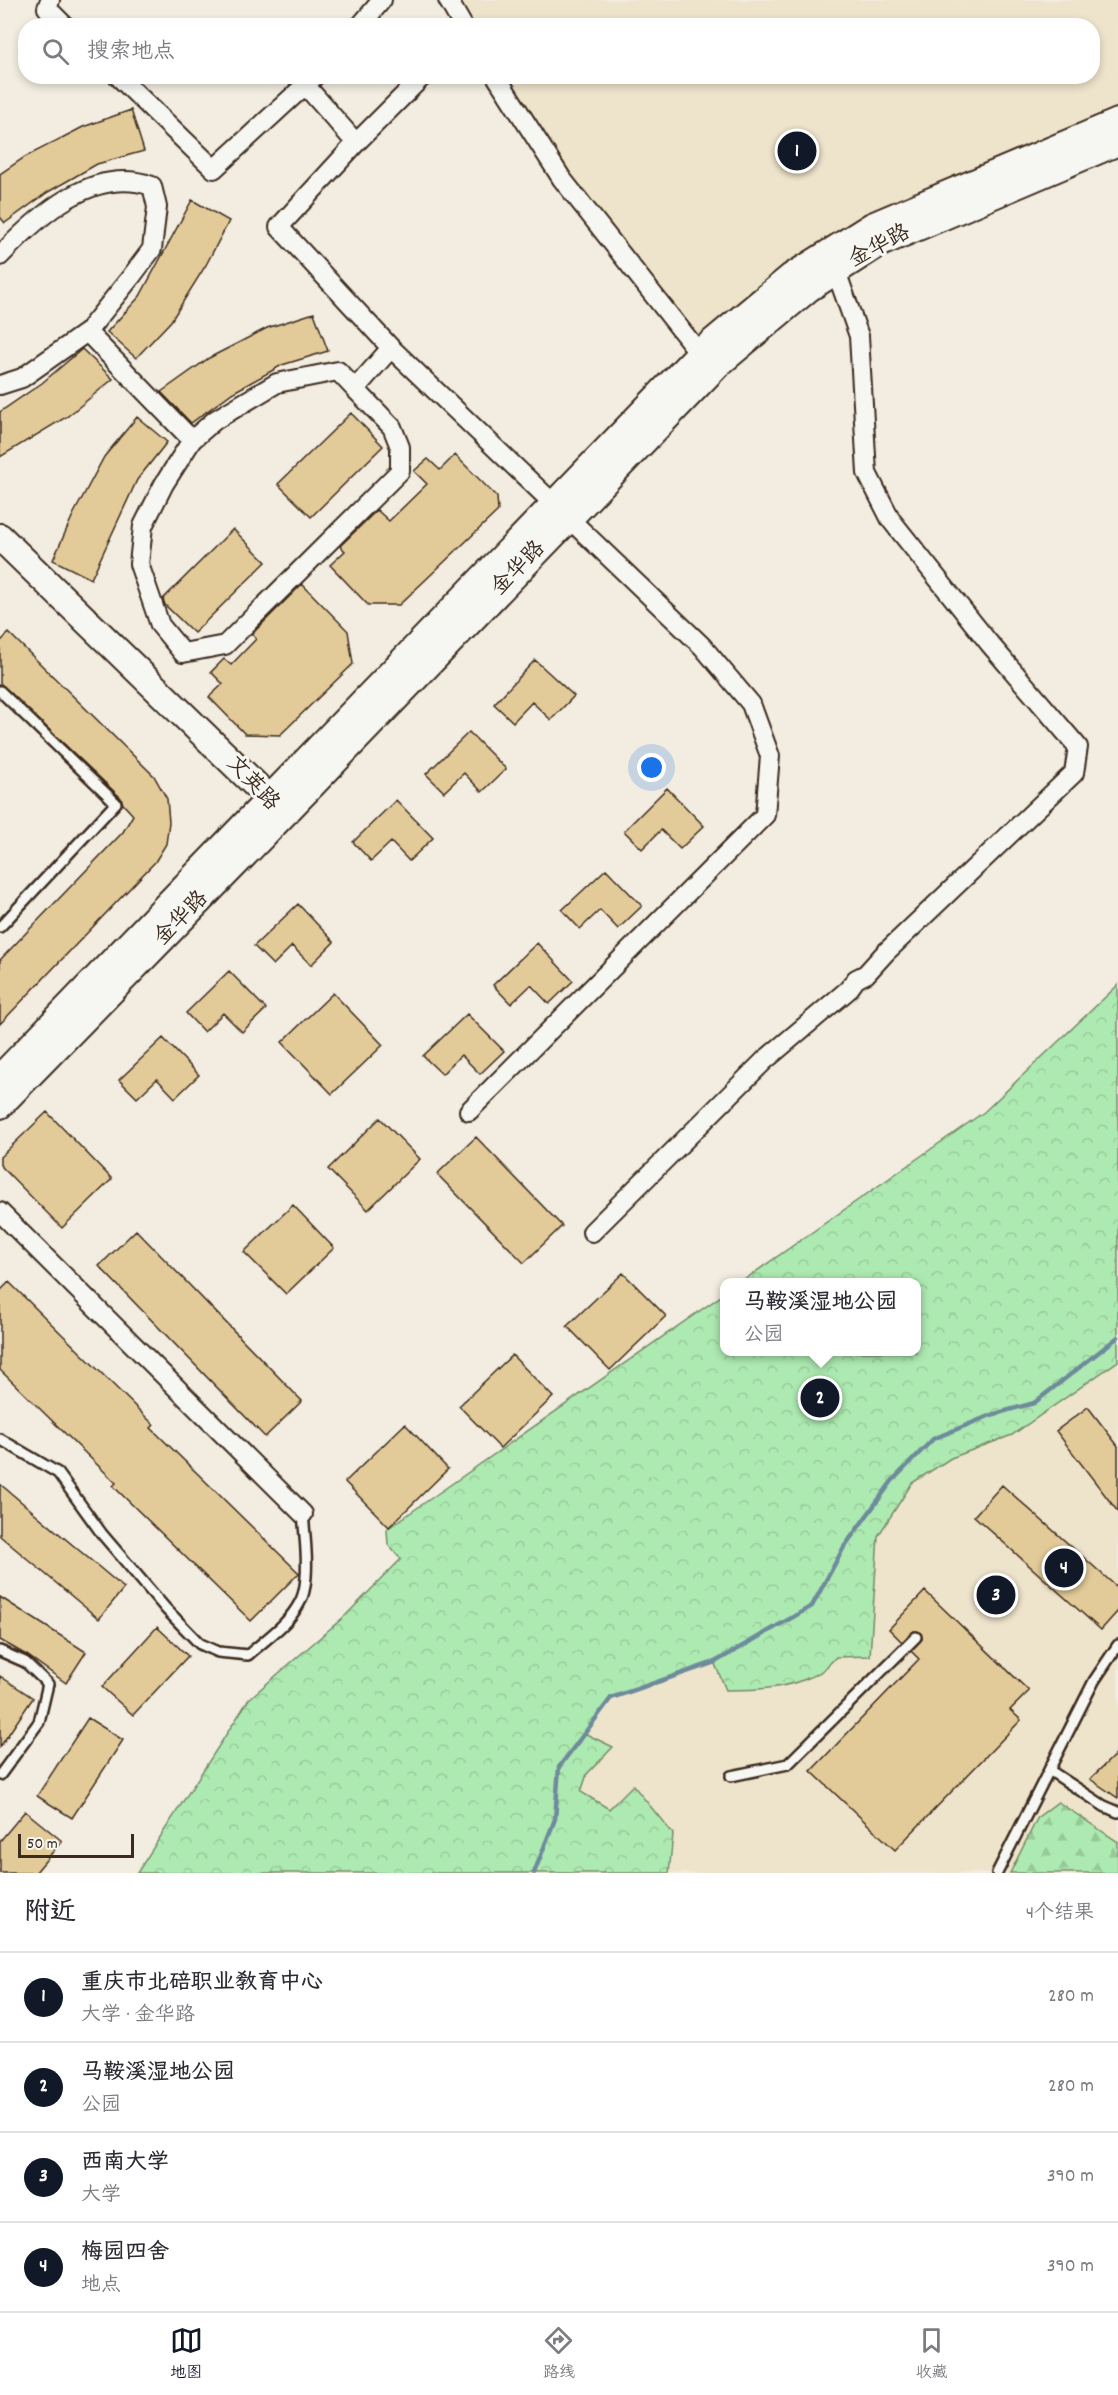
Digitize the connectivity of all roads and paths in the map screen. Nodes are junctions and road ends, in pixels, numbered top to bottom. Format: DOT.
graph roads {
  1 [pos="50,0"];
  2 [pos="382,0"];
  3 [pos="448,0"];
  4 [pos="57,18"];
  5 [pos="367,18"];
  6 [pos="458,18"];
  7 [pos="126,84"];
  8 [pos="308,84"];
  9 [pos="313,84"];
  10 [pos="415,84"];
  11 [pos="501,84"];
  12 [pos="1118,122"];
  13 [pos="1118,142"];
  14 [pos="356,143"];
  15 [pos="0,256"];
  16 [pos="836,271"];
  17 [pos="87,332"];
  18 [pos="391,348"];
  19 [pos="700,354"];
  20 [pos="0,385"];
  21 [pos="355,389"];
  22 [pos="192,440"];
  23 [pos="561,511"];
  24 [pos="0,537"];
  25 [pos="0,558"];
  26 [pos="0,691"];
  27 [pos="271,808"];
  28 [pos="0,927"];
  29 [pos="0,1078"];
  30 [pos="0,1105"];
  31 [pos="469,1112"];
  32 [pos="0,1212"];
  33 [pos="592,1232"];
  34 [pos="0,1439"];
  35 [pos="303,1514"];
  36 [pos="916,1637"];
  37 [pos="1118,1645"];
  38 [pos="0,1651"];
  39 [pos="1049,1770"];
  40 [pos="0,1775"];
  41 [pos="731,1776"];
  42 [pos="1118,1812"];
  43 [pos="997,1873"];
  1 -- 4 [label="street"];
  2 -- 5 [label="street"];
  3 -- 6 [label="street"];
  7 -- 8 [label="street"];
  9 -- 14 [label="street"];
  10 -- 14 [label="street"];
  11 -- 19 [label="street"];
  12 -- 19 [label="main road, 金华路"];
  13 -- 16 [label="main road, 金华路"];
  14 -- 18 [label="street"];
  15 -- 17 [label="street"];
  16 -- 23 [label="main road, 金华路"];
  16 -- 33 [label="street"];
  17 -- 20 [label="street"];
  17 -- 22 [label="street"];
  18 -- 21 [label="street"];
  18 -- 23 [label="street"];
  19 -- 23 [label="main road, 金华路"];
  21 -- 22 [label="street"];
  21 -- 22 [label="street"];
  23 -- 27 [label="main road, 金华路"];
  23 -- 31 [label="street"];
  24 -- 27 [label="main road, 文英路"];
  25 -- 27 [label="main road, 文英路"];
  26 -- 28 [label="lane"];
  27 -- 29 [label="main road, 金华路"];
  27 -- 30 [label="main road, 金华路"];
  32 -- 35 [label="street"];
  34 -- 35 [label="lane"];
  36 -- 41 [label="lane"];
  37 -- 39 [label="lane"];
  38 -- 40 [label="lane"];
  39 -- 42 [label="lane"];
  39 -- 43 [label="lane"];
}
